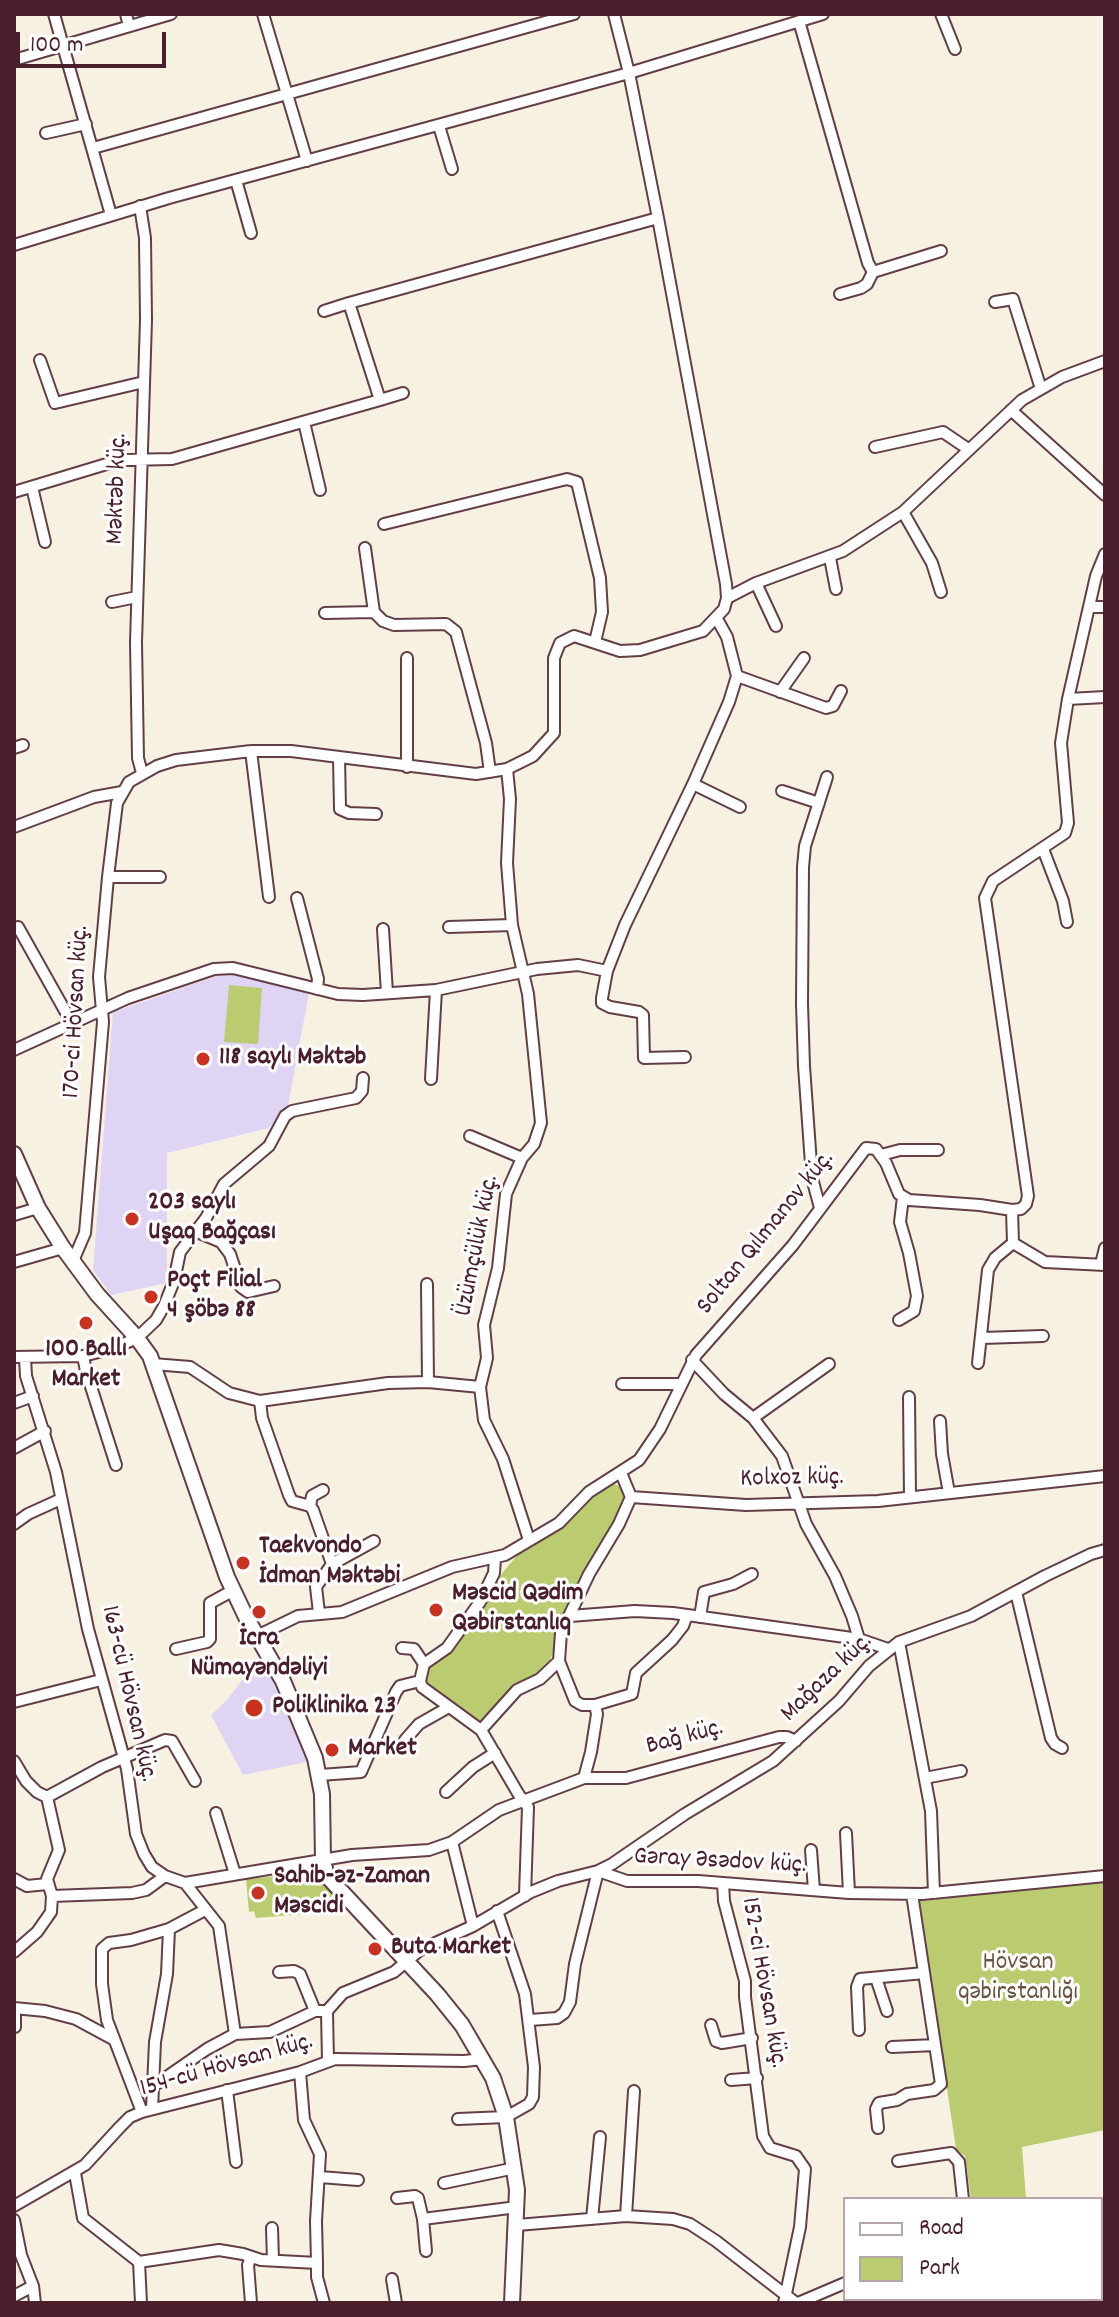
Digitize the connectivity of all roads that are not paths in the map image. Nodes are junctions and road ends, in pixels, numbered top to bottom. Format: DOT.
graph roads {
  1 [pos="54,14"];
  2 [pos="126,14"];
  3 [pos="171,14"];
  4 [pos="263,14"];
  5 [pos="574,14"];
  6 [pos="614,14"];
  7 [pos="823,14"];
  8 [pos="941,14"];
  9 [pos="799,21"];
  10 [pos="129,26"];
  11 [pos="63,45"];
  12 [pos="955,49"];
  13 [pos="14,60"];
  14 [pos="629,73"];
  15 [pos="287,95"];
  16 [pos="86,124"];
  17 [pos="439,126"];
  18 [pos="46,133"];
  19 [pos="93,148"];
  20 [pos="307,161"];
  21 [pos="452,169"];
  22 [pos="236,180"];
  23 [pos="140,206"];
  24 [pos="111,215"];
  25 [pos="658,218"];
  26 [pos="251,233"];
  27 [pos="14,245"];
  28 [pos="941,251"];
  29 [pos="873,272"];
  30 [pos="840,294"];
  31 [pos="995,302"];
  32 [pos="349,303"];
  33 [pos="324,311"];
  34 [pos="40,360"];
  35 [pos="1105,361"];
  36 [pos="144,382"];
  37 [pos="1041,389"];
  38 [pos="403,393"];
  39 [pos="380,400"];
  40 [pos="1011,410"];
  41 [pos="304,422"];
  42 [pos="875,447"];
  43 [pos="968,449"];
  44 [pos="143,460"];
  45 [pos="32,487"];
  46 [pos="320,490"];
  47 [pos="14,492"];
  48 [pos="1105,495"];
  49 [pos="903,512"];
  50 [pos="384,524"];
  51 [pos="45,542"];
  52 [pos="365,548"];
  53 [pos="1105,554"];
  54 [pos="830,558"];
  55 [pos="756,583"];
  56 [pos="836,589"];
  57 [pos="941,592"];
  58 [pos="137,597"];
  59 [pos="727,598"];
  60 [pos="112,602"];
  61 [pos="1089,607"];
  62 [pos="1105,607"];
  63 [pos="374,612"];
  64 [pos="325,613"];
  65 [pos="717,619"];
  66 [pos="776,626"];
  67 [pos="595,642"];
  68 [pos="407,658"];
  69 [pos="804,658"];
  70 [pos="737,676"];
  71 [pos="841,691"];
  72 [pos="780,692"];
  73 [pos="1105,697"];
  74 [pos="1068,699"];
  75 [pos="251,751"];
  76 [pos="339,757"];
  77 [pos="407,767"];
  78 [pos="507,769"];
  79 [pos="490,772"];
  80 [pos="142,773"];
  81 [pos="827,777"];
  82 [pos="693,784"];
  83 [pos="782,791"];
  84 [pos="122,792"];
  85 [pos="819,803"];
  86 [pos="740,807"];
  87 [pos="376,814"];
  88 [pos="14,827"];
  89 [pos="1043,849"];
  90 [pos="108,877"];
  91 [pos="160,877"];
  92 [pos="269,897"];
  93 [pos="297,898"];
  94 [pos="1067,922"];
  95 [pos="512,925"];
  96 [pos="18,927"];
  97 [pos="449,927"];
  98 [pos="383,929"];
  99 [pos="607,971"];
  100 [pos="523,973"];
  101 [pos="317,989"];
  102 [pos="436,990"];
  103 [pos="387,993"];
  104 [pos="102,1009"];
  105 [pos="73,1025"];
  106 [pos="14,1050"];
  107 [pos="685,1057"];
  108 [pos="363,1078"];
  109 [pos="431,1079"];
  110 [pos="470,1136"];
  111 [pos="938,1150"];
  112 [pos="14,1154"];
  113 [pos="881,1155"];
  114 [pos="522,1158"];
  115 [pos="903,1197"];
  116 [pos="38,1208"];
  117 [pos="820,1208"];
  118 [pos="1012,1210"];
  119 [pos="14,1215"];
  120 [pos="197,1232"];
  121 [pos="1013,1243"];
  122 [pos="63,1248"];
  123 [pos="1105,1248"];
  124 [pos="73,1261"];
  125 [pos="14,1262"];
  126 [pos="1103,1265"];
  127 [pos="427,1284"];
  128 [pos="274,1286"];
  129 [pos="899,1320"];
  130 [pos="1043,1336"];
  131 [pos="137,1338"];
  132 [pos="982,1338"];
  133 [pos="83,1356"];
  134 [pos="20,1357"];
  135 [pos="692,1360"];
  136 [pos="978,1363"];
  137 [pos="153,1364"];
  138 [pos="829,1364"];
  139 [pos="428,1382"];
  140 [pos="622,1384"];
  141 [pos="681,1384"];
  142 [pos="480,1387"];
  143 [pos="33,1396"];
  144 [pos="909,1397"];
  145 [pos="260,1401"];
  146 [pos="14,1403"];
  147 [pos="753,1418"];
  148 [pos="940,1421"];
  149 [pos="45,1431"];
  150 [pos="14,1448"];
  151 [pos="116,1465"];
  152 [pos="621,1473"];
  153 [pos="1105,1476"];
  154 [pos="323,1490"];
  155 [pos="949,1493"];
  156 [pos="631,1497"];
  157 [pos="910,1497"];
  158 [pos="61,1499"];
  159 [pos="799,1504"];
  160 [pos="310,1506"];
  161 [pos="14,1524"];
  162 [pos="529,1540"];
  163 [pos="374,1541"];
  164 [pos="1105,1550"];
  165 [pos="495,1558"];
  166 [pos="332,1564"];
  167 [pos="752,1574"];
  168 [pos="232,1591"];
  169 [pos="1016,1592"];
  170 [pos="319,1613"];
  171 [pos="687,1615"];
  172 [pos="570,1616"];
  173 [pos="700,1617"];
  174 [pos="257,1636"];
  175 [pos="859,1639"];
  176 [pos="899,1642"];
  177 [pos="402,1648"];
  178 [pos="176,1649"];
  179 [pos="888,1649"];
  180 [pos="559,1661"];
  181 [pos="424,1664"];
  182 [pos="101,1680"];
  183 [pos="420,1681"];
  184 [pos="14,1702"];
  185 [pos="595,1705"];
  186 [pos="449,1707"];
  187 [pos="481,1730"];
  188 [pos="405,1740"];
  189 [pos="796,1741"];
  190 [pos="1062,1748"];
  191 [pos="495,1753"];
  192 [pos="124,1758"];
  193 [pos="14,1761"];
  194 [pos="961,1771"];
  195 [pos="320,1775"];
  196 [pos="584,1778"];
  197 [pos="925,1778"];
  198 [pos="195,1781"];
  199 [pos="446,1792"];
  200 [pos="47,1797"];
  201 [pos="525,1801"];
  202 [pos="216,1813"];
  203 [pos="846,1833"];
  204 [pos="452,1842"];
  205 [pos="811,1850"];
  206 [pos="323,1861"];
  207 [pos="598,1871"];
  208 [pos="235,1874"];
  209 [pos="165,1876"];
  210 [pos="1105,1876"];
  211 [pos="14,1879"];
  212 [pos="185,1883"];
  213 [pos="723,1883"];
  214 [pos="47,1884"];
  215 [pos="814,1890"];
  216 [pos="849,1893"];
  217 [pos="934,1893"];
  218 [pos="912,1894"];
  219 [pos="52,1896"];
  220 [pos="525,1896"];
  221 [pos="205,1910"];
  222 [pos="497,1911"];
  223 [pos="473,1926"];
  224 [pos="169,1929"];
  225 [pos="14,1952"];
  226 [pos="407,1961"];
  227 [pos="279,1972"];
  228 [pos="924,1973"];
  229 [pos="876,1978"];
  230 [pos="14,2008"];
  231 [pos="315,2011"];
  232 [pos="327,2011"];
  233 [pos="887,2011"];
  234 [pos="530,2020"];
  235 [pos="711,2025"];
  236 [pos="15,2027"];
  237 [pos="859,2030"];
  238 [pos="235,2034"];
  239 [pos="752,2038"];
  240 [pos="113,2039"];
  241 [pos="935,2045"];
  242 [pos="892,2047"];
  243 [pos="484,2059"];
  244 [pos="328,2061"];
  245 [pos="300,2072"];
  246 [pos="757,2078"];
  247 [pos="731,2080"];
  248 [pos="155,2085"];
  249 [pos="227,2090"];
  250 [pos="634,2091"];
  251 [pos="147,2110"];
  252 [pos="506,2117"];
  253 [pos="458,2119"];
  254 [pos="878,2128"];
  255 [pos="600,2137"];
  256 [pos="898,2161"];
  257 [pos="236,2162"];
  258 [pos="515,2168"];
  259 [pos="75,2173"];
  260 [pos="320,2177"];
  261 [pos="358,2180"];
  262 [pos="444,2183"];
  263 [pos="963,2197"];
  264 [pos="397,2198"];
  265 [pos="14,2206"];
  266 [pos="517,2207"];
  267 [pos="626,2216"];
  268 [pos="423,2219"];
  269 [pos="592,2219"];
  270 [pos="14,2220"];
  271 [pos="517,2225"];
  272 [pos="272,2228"];
  273 [pos="426,2251"];
  274 [pos="251,2257"];
  275 [pos="273,2260"];
  276 [pos="139,2262"];
  277 [pos="317,2263"];
  278 [pos="392,2279"];
  279 [pos="843,2284"];
  280 [pos="33,2286"];
  281 [pos="14,2296"];
  282 [pos="785,2300"];
  283 [pos="35,2303"];
  284 [pos="141,2303"];
  285 [pos="251,2303"];
  286 [pos="324,2303"];
  287 [pos="396,2303"];
  288 [pos="511,2303"];
  289 [pos="797,2303"];
  1 -- 11 [label="street"];
  2 -- 10 [label="street"];
  3 -- 10 [label="street"];
  4 -- 15 [label="street"];
  5 -- 15 [label="street"];
  6 -- 14 [label="street"];
  7 -- 9 [label="street"];
  8 -- 12 [label="street"];
  9 -- 14 [label="street"];
  9 -- 29 [label="street"];
  10 -- 11 [label="street"];
  11 -- 13 [label="street"];
  11 -- 16 [label="street"];
  14 -- 17 [label="street"];
  14 -- 25 [label="street"];
  15 -- 19 [label="street"];
  15 -- 20 [label="street"];
  16 -- 18 [label="street"];
  16 -- 19 [label="street"];
  17 -- 20 [label="street"];
  17 -- 21 [label="street"];
  19 -- 24 [label="street"];
  20 -- 22 [label="street"];
  22 -- 23 [label="street"];
  22 -- 26 [label="street"];
  23 -- 24 [label="street"];
  23 -- 36 [label="street, Məktəb küç."];
  24 -- 27 [label="street"];
  25 -- 32 [label="street"];
  25 -- 59 [label="street"];
  28 -- 29 [label="street"];
  29 -- 30 [label="street"];
  31 -- 37 [label="street"];
  32 -- 33 [label="street"];
  32 -- 39 [label="street"];
  34 -- 36 [label="street"];
  35 -- 37 [label="street"];
  36 -- 44 [label="street, Məktəb küç."];
  37 -- 40 [label="street"];
  38 -- 39 [label="street"];
  39 -- 41 [label="street"];
  40 -- 43 [label="street"];
  40 -- 48 [label="street"];
  41 -- 44 [label="street"];
  41 -- 46 [label="street"];
  42 -- 43 [label="street"];
  43 -- 49 [label="street"];
  44 -- 45 [label="street"];
  44 -- 58 [label="street, Məktəb küç."];
  45 -- 47 [label="street"];
  45 -- 51 [label="street"];
  49 -- 54 [label="street"];
  49 -- 57 [label="street"];
  50 -- 67 [label="street"];
  52 -- 63 [label="street"];
  53 -- 61 [label="street"];
  54 -- 55 [label="street"];
  54 -- 56 [label="street"];
  55 -- 59 [label="street"];
  55 -- 66 [label="street"];
  58 -- 60 [label="street"];
  58 -- 80 [label="street, Məktəb küç."];
  59 -- 65 [label="street"];
  61 -- 62 [label="street"];
  61 -- 74 [label="street"];
  63 -- 64 [label="street"];
  63 -- 79 [label="street"];
  65 -- 67 [label="street"];
  65 -- 70 [label="street"];
  67 -- 78 [label="street"];
  68 -- 77 [label="street"];
  69 -- 72 [label="street"];
  70 -- 72 [label="street"];
  70 -- 82 [label="street"];
  71 -- 72 [label="street"];
  73 -- 74 [label="street"];
  74 -- 89 [label="street"];
  75 -- 76 [label="street"];
  75 -- 80 [label="street"];
  75 -- 92 [label="street"];
  76 -- 77 [label="street"];
  76 -- 87 [label="street"];
  77 -- 79 [label="street"];
  78 -- 79 [label="street"];
  78 -- 95 [label="street, Üzümçülük küç."];
  80 -- 84 [label="street"];
  81 -- 85 [label="street"];
  82 -- 86 [label="street"];
  82 -- 99 [label="street"];
  83 -- 85 [label="street"];
  84 -- 88 [label="street"];
  84 -- 90 [label="street, 170-ci Hövsan küç."];
  85 -- 117 [label="street"];
  89 -- 94 [label="street"];
  89 -- 118 [label="street"];
  90 -- 91 [label="street"];
  90 -- 104 [label="street, 170-ci Hövsan küç."];
  93 -- 101 [label="street"];
  95 -- 97 [label="street"];
  95 -- 100 [label="street, Üzümçülük küç."];
  96 -- 105 [label="street"];
  98 -- 103 [label="street"];
  99 -- 100 [label="street"];
  99 -- 107 [label="street"];
  100 -- 102 [label="street"];
  100 -- 114 [label="street, Üzümçülük küç."];
  101 -- 103 [label="street"];
  101 -- 104 [label="street"];
  102 -- 103 [label="street"];
  102 -- 109 [label="street"];
  104 -- 105 [label="street"];
  104 -- 124 [label="street, 170-ci Hövsan küç."];
  105 -- 106 [label="street"];
  108 -- 120 [label="street"];
  110 -- 114 [label="street"];
  111 -- 113 [label="street"];
  112 -- 116 [label="street"];
  113 -- 115 [label="street"];
  113 -- 117 [label="street, Soltan Qılmanov küç."];
  114 -- 142 [label="street, Üzümçülük küç."];
  115 -- 118 [label="street"];
  115 -- 129 [label="street"];
  116 -- 119 [label="street"];
  116 -- 122 [label="street"];
  117 -- 135 [label="street, Soltan Qılmanov küç."];
  118 -- 121 [label="street"];
  120 -- 128 [label="street"];
  120 -- 131 [label="street"];
  121 -- 126 [label="street"];
  121 -- 132 [label="street"];
  122 -- 124 [label="street"];
  122 -- 125 [label="street"];
  123 -- 126 [label="street"];
  124 -- 131 [label="street"];
  127 -- 139 [label="street"];
  130 -- 132 [label="street"];
  131 -- 133 [label="street"];
  131 -- 137 [label="street"];
  132 -- 136 [label="street"];
  133 -- 134 [label="street"];
  133 -- 151 [label="street"];
  134 -- 143 [label="street, 163-cü Hövsan küç."];
  135 -- 141 [label="street, Soltan Qılmanov küç."];
  135 -- 147 [label="street"];
  137 -- 145 [label="street"];
  137 -- 168 [label="street"];
  138 -- 147 [label="street"];
  139 -- 142 [label="street"];
  139 -- 145 [label="street"];
  140 -- 141 [label="street"];
  141 -- 152 [label="street, Soltan Qılmanov küç."];
  142 -- 162 [label="street, Üzümçülük küç."];
  143 -- 146 [label="street"];
  143 -- 149 [label="street, 163-cü Hövsan küç."];
  144 -- 157 [label="street"];
  145 -- 160 [label="street"];
  147 -- 159 [label="street"];
  148 -- 155 [label="street"];
  149 -- 150 [label="street"];
  149 -- 158 [label="street, 163-cü Hövsan küç."];
  152 -- 156 [label="street"];
  152 -- 162 [label="street, Soltan Qılmanov küç."];
  153 -- 155 [label="street, Kolxoz küç."];
  154 -- 160 [label="street"];
  155 -- 157 [label="street, Kolxoz küç."];
  156 -- 159 [label="street, Kolxoz küç."];
  156 -- 172 [label="street"];
  157 -- 159 [label="street, Kolxoz küç."];
  158 -- 161 [label="street"];
  158 -- 182 [label="street, 163-cü Hövsan küç."];
  159 -- 175 [label="street"];
  160 -- 166 [label="street"];
  162 -- 165 [label="street, Soltan Qılmanov küç."];
  163 -- 166 [label="street"];
  164 -- 169 [label="street, Mağaza küç."];
  165 -- 170 [label="street, Soltan Qılmanov küç."];
  165 -- 181 [label="street"];
  166 -- 170 [label="street"];
  167 -- 173 [label="street"];
  168 -- 174 [label="street"];
  168 -- 178 [label="street"];
  169 -- 176 [label="street, Mağaza küç."];
  169 -- 190 [label="street"];
  170 -- 174 [label="street, Soltan Qılmanov küç."];
  171 -- 172 [label="street"];
  171 -- 173 [label="street"];
  171 -- 185 [label="street"];
  172 -- 180 [label="street"];
  173 -- 175 [label="street"];
  174 -- 195 [label="street"];
  175 -- 179 [label="street"];
  176 -- 179 [label="street, Mağaza küç."];
  176 -- 197 [label="street"];
  177 -- 181 [label="street"];
  179 -- 189 [label="street, Mağaza küç."];
  180 -- 185 [label="street"];
  180 -- 187 [label="street"];
  181 -- 183 [label="street"];
  182 -- 184 [label="street"];
  182 -- 192 [label="street, 163-cü Hövsan küç."];
  183 -- 186 [label="street"];
  183 -- 195 [label="street"];
  185 -- 196 [label="street"];
  186 -- 187 [label="street"];
  186 -- 188 [label="street"];
  187 -- 191 [label="street"];
  189 -- 196 [label="street, Bağ küç."];
  189 -- 207 [label="street, Mağaza küç."];
  191 -- 199 [label="street"];
  191 -- 201 [label="street"];
  192 -- 198 [label="street"];
  192 -- 200 [label="street"];
  192 -- 209 [label="street, 163-cü Hövsan küç."];
  193 -- 200 [label="street"];
  194 -- 197 [label="street"];
  195 -- 206 [label="street"];
  196 -- 201 [label="street"];
  197 -- 217 [label="street"];
  200 -- 214 [label="street"];
  201 -- 204 [label="street"];
  201 -- 220 [label="street"];
  202 -- 208 [label="street"];
  203 -- 216 [label="street"];
  204 -- 206 [label="street"];
  204 -- 223 [label="street"];
  205 -- 215 [label="street"];
  206 -- 208 [label="street"];
  206 -- 226 [label="street"];
  207 -- 213 [label="street, Gəray Əsədov küç."];
  207 -- 220 [label="street, Gəray Əsədov küç."];
  207 -- 234 [label="street"];
  208 -- 212 [label="street"];
  209 -- 212 [label="street"];
  209 -- 219 [label="street"];
  210 -- 217 [label="street, Gəray Əsədov küç."];
  211 -- 214 [label="street"];
  212 -- 221 [label="street"];
  213 -- 215 [label="street, Gəray Əsədov küç."];
  213 -- 239 [label="street, 152-ci Hövsan küç."];
  214 -- 219 [label="street"];
  215 -- 216 [label="street, Gəray Əsədov küç."];
  216 -- 218 [label="street, Gəray Əsədov küç."];
  217 -- 218 [label="street, Gəray Əsədov küç."];
  218 -- 228 [label="street"];
  219 -- 225 [label="street"];
  220 -- 222 [label="street, Gəray Əsədov küç."];
  221 -- 224 [label="street"];
  221 -- 238 [label="street"];
  222 -- 223 [label="street, Gəray Əsədov küç."];
  222 -- 234 [label="street"];
  223 -- 226 [label="street, Gəray Əsədov küç."];
  224 -- 240 [label="street"];
  224 -- 248 [label="street"];
  226 -- 232 [label="street, Gəray Əsədov küç."];
  226 -- 243 [label="street"];
  227 -- 231 [label="street"];
  228 -- 229 [label="street"];
  228 -- 241 [label="street"];
  229 -- 233 [label="street"];
  229 -- 237 [label="street"];
  230 -- 236 [label="street"];
  230 -- 240 [label="street"];
  231 -- 232 [label="street"];
  231 -- 238 [label="street"];
  232 -- 244 [label="street"];
  234 -- 252 [label="street"];
  235 -- 239 [label="street"];
  238 -- 248 [label="street"];
  239 -- 246 [label="street, 152-ci Hövsan küç."];
  240 -- 251 [label="street"];
  241 -- 242 [label="street"];
  241 -- 254 [label="street"];
  243 -- 244 [label="street, 154-cü Hövsan küç."];
  243 -- 252 [label="street"];
  244 -- 245 [label="street, 154-cü Hövsan küç."];
  245 -- 249 [label="street, 154-cü Hövsan küç."];
  245 -- 260 [label="street"];
  246 -- 247 [label="street"];
  246 -- 282 [label="street, 152-ci Hövsan küç."];
  248 -- 251 [label="street"];
  249 -- 251 [label="street, 154-cü Hövsan küç."];
  249 -- 257 [label="street"];
  250 -- 267 [label="street"];
  251 -- 259 [label="street, 154-cü Hövsan küç."];
  252 -- 253 [label="street"];
  252 -- 258 [label="street"];
  255 -- 269 [label="street"];
  256 -- 263 [label="street"];
  258 -- 262 [label="street"];
  258 -- 266 [label="street"];
  259 -- 265 [label="street, 154-cü Hövsan küç."];
  259 -- 276 [label="street"];
  260 -- 261 [label="street"];
  260 -- 277 [label="street"];
  264 -- 268 [label="street"];
  266 -- 268 [label="street"];
  266 -- 271 [label="street"];
  267 -- 269 [label="street"];
  267 -- 282 [label="street"];
  268 -- 273 [label="street"];
  269 -- 271 [label="street"];
  270 -- 280 [label="street"];
  271 -- 288 [label="street"];
  272 -- 275 [label="street"];
  274 -- 275 [label="street"];
  274 -- 276 [label="street"];
  274 -- 285 [label="street"];
  275 -- 277 [label="street"];
  276 -- 284 [label="street"];
  277 -- 286 [label="street"];
  278 -- 287 [label="street"];
  279 -- 289 [label="street"];
  280 -- 281 [label="street"];
  280 -- 283 [label="street"];
  282 -- 289 [label="street"];
}
